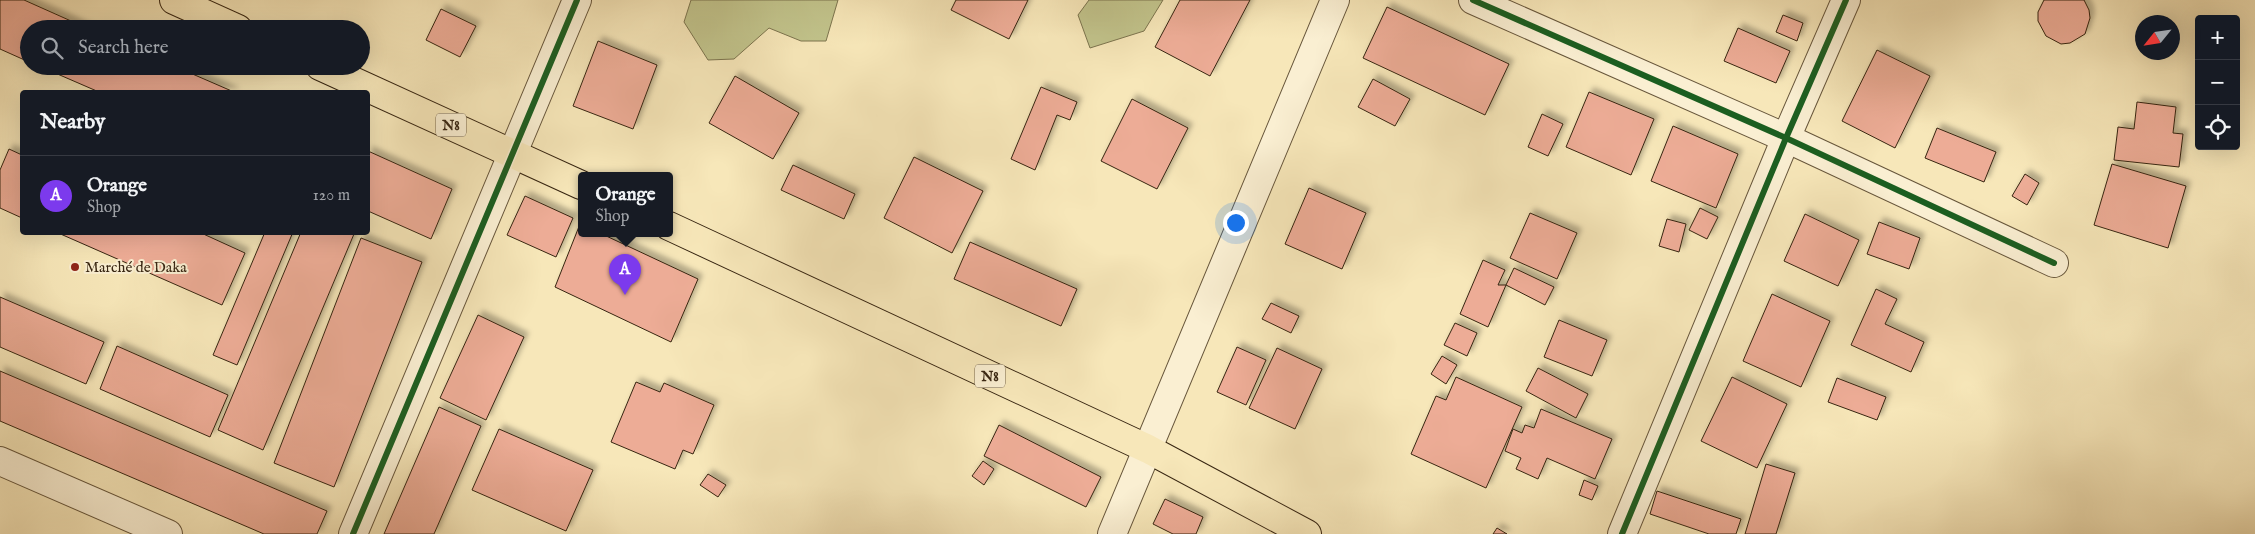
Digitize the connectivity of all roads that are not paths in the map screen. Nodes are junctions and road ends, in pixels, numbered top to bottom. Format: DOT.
graph roads {
  1 [pos="174,0"];
  2 [pos="577,0"];
  3 [pos="1335,0"];
  4 [pos="1473,0"];
  5 [pos="1846,0"];
  6 [pos="218,20"];
  7 [pos="340,75"];
  8 [pos="1786,138"];
  9 [pos="511,153"];
  10 [pos="578,184"];
  11 [pos="673,228"];
  12 [pos="2054,264"];
  13 [pos="1148,449"];
  14 [pos="0,462"];
  15 [pos="168,534"];
  16 [pos="353,534"];
  17 [pos="1112,534"];
  18 [pos="1307,534"];
  19 [pos="1622,534"];
  1 -- 6 [label="main road"];
  2 -- 9 [label="street"];
  3 -- 13 [label="street"];
  4 -- 8 [label="street"];
  5 -- 8 [label="street"];
  7 -- 9 [label="main road, N8"];
  8 -- 12 [label="street"];
  8 -- 19 [label="street"];
  9 -- 10 [label="main road, N8"];
  9 -- 16 [label="street"];
  11 -- 13 [label="main road, N8"];
  13 -- 17 [label="street"];
  13 -- 18 [label="main road, N8"];
  14 -- 15 [label="street"];
}
